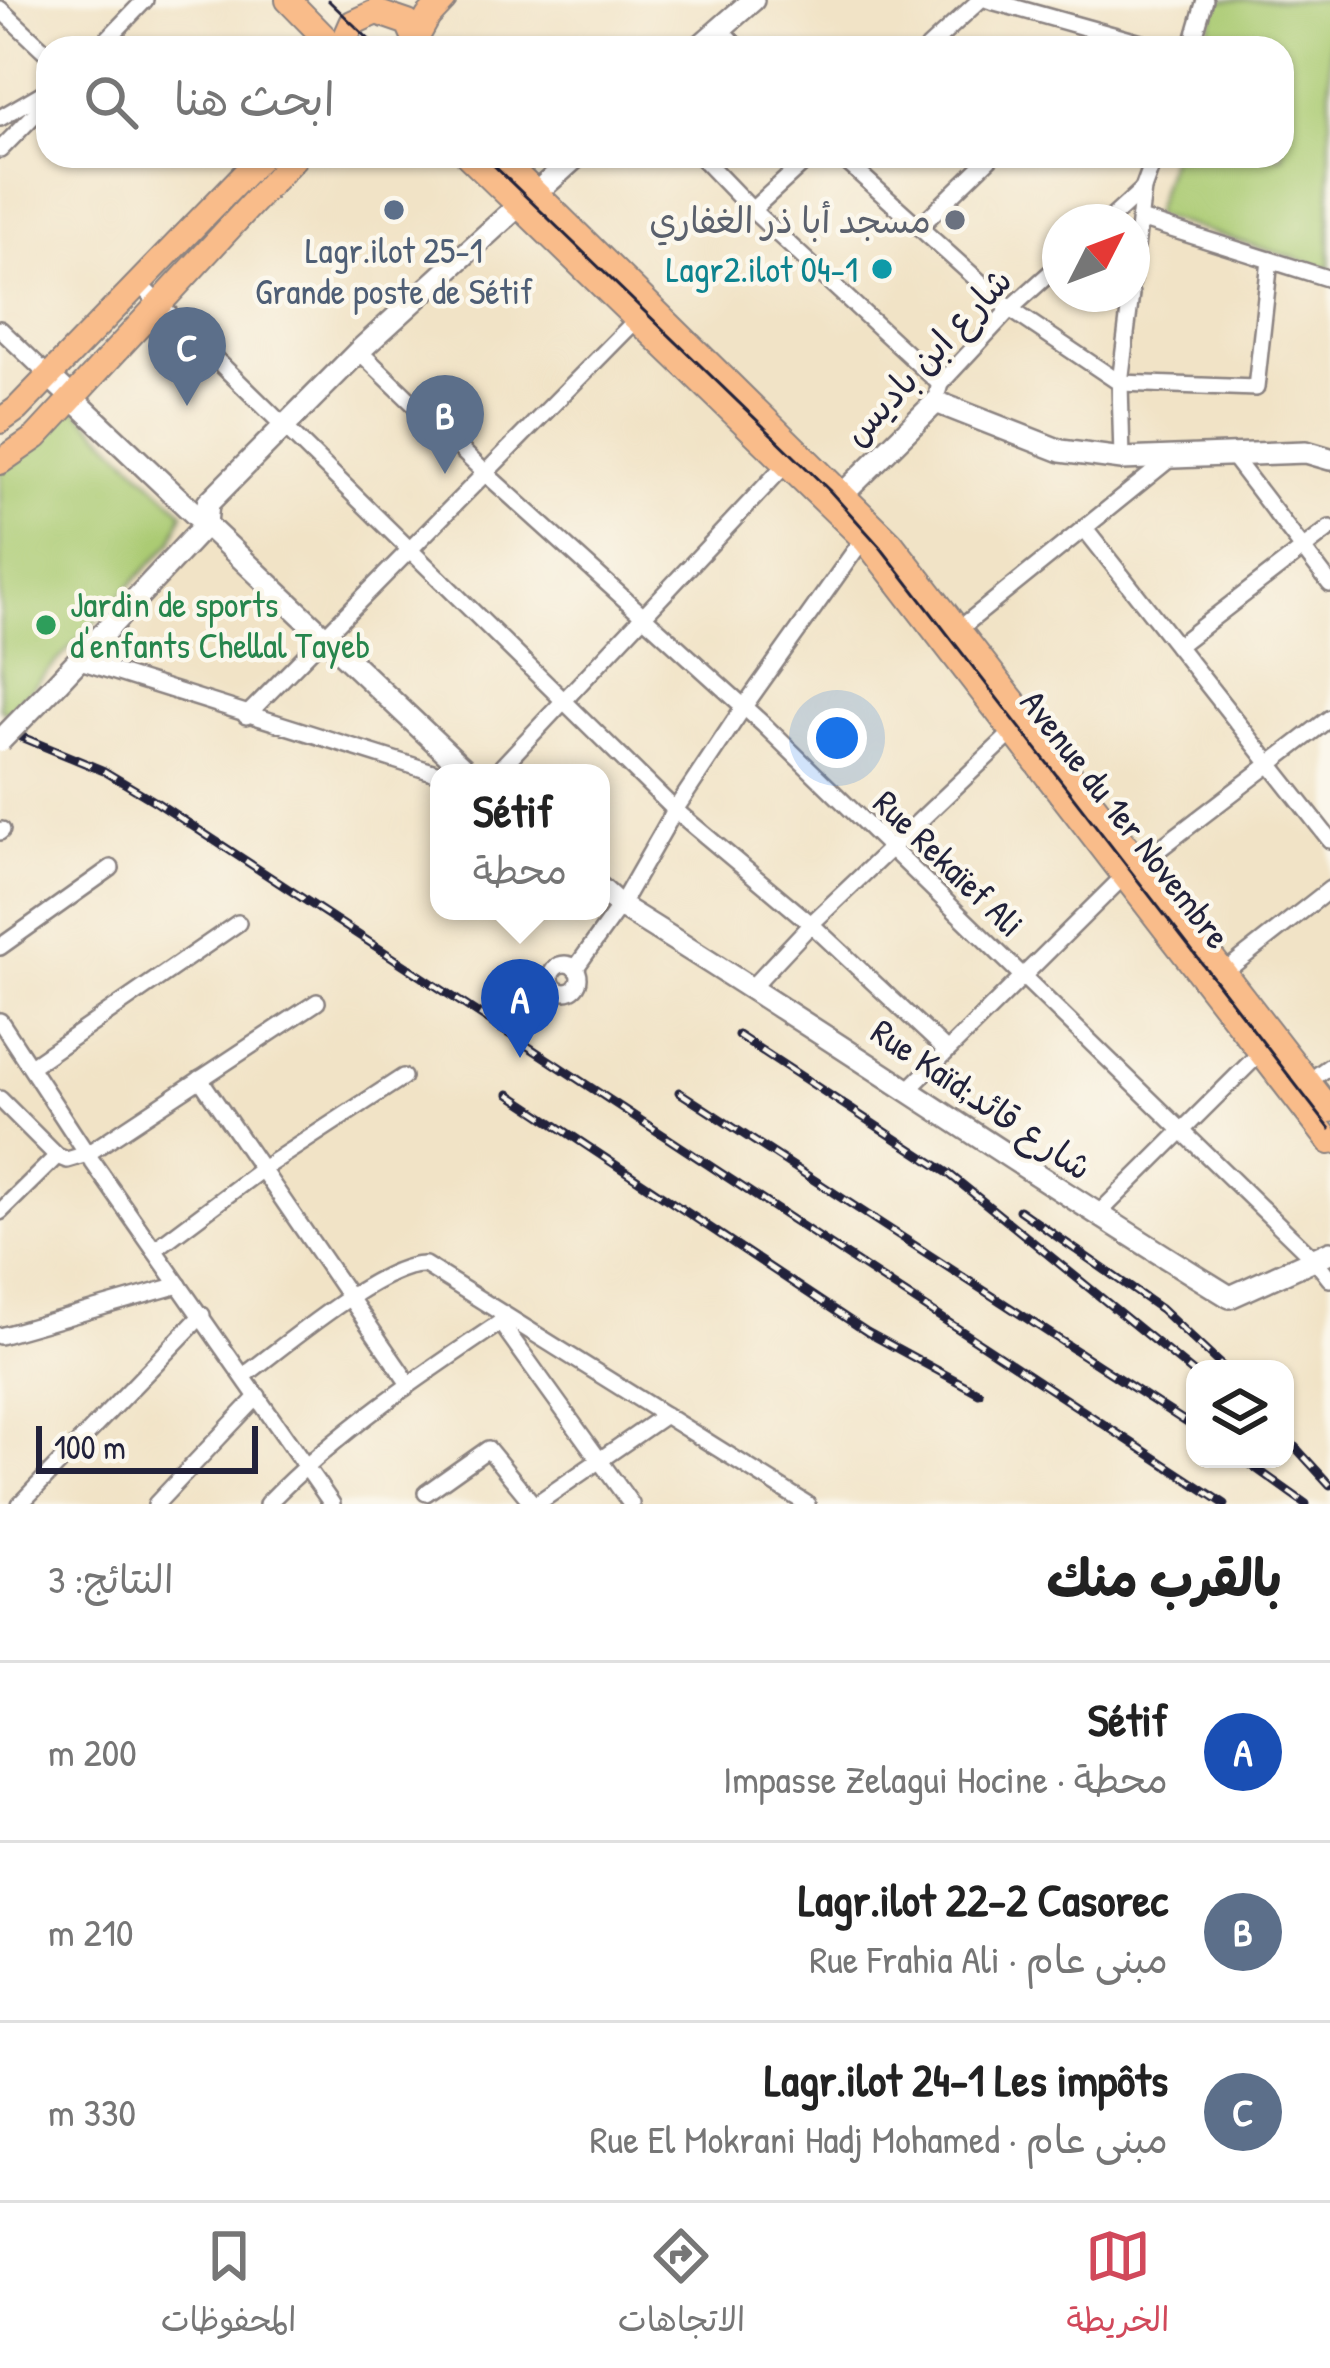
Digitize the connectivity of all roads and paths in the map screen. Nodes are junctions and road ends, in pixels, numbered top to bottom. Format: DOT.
graph roads {
  1 [pos="145,0"];
  2 [pos="288,0"];
  3 [pos="445,0"];
  4 [pos="753,0"];
  5 [pos="984,0"];
  6 [pos="1205,0"];
  7 [pos="383,7"];
  8 [pos="0,9"];
  9 [pos="720,28"];
  10 [pos="110,36"];
  11 [pos="326,36"];
  12 [pos="343,36"];
  13 [pos="415,36"];
  14 [pos="420,36"];
  15 [pos="711,36"];
  16 [pos="727,36"];
  17 [pos="942,36"];
  18 [pos="1090,36"];
  19 [pos="1194,36"];
  20 [pos="36,43"];
  21 [pos="36,97"];
  22 [pos="36,113"];
  23 [pos="0,118"];
  24 [pos="0,150"];
  25 [pos="250,168"];
  26 [pos="285,168"];
  27 [pos="483,168"];
  28 [pos="505,168"];
  29 [pos="563,168"];
  30 [pos="712,168"];
  31 [pos="798,168"];
  32 [pos="853,168"];
  33 [pos="980,168"];
  34 [pos="1151,168"];
  35 [pos="1143,189"];
  36 [pos="526,201"];
  37 [pos="1127,204"];
  38 [pos="1142,204"];
  39 [pos="752,210"];
  40 [pos="1150,222"];
  41 [pos="919,227"];
  42 [pos="1270,260"];
  43 [pos="1330,278"];
  44 [pos="1042,280"];
  45 [pos="139,284"];
  46 [pos="158,303"];
  47 [pos="1010,309"];
  48 [pos="1129,312"];
  49 [pos="636,320"];
  50 [pos="0,329"];
  51 [pos="359,351"];
  52 [pos="48,375"];
  53 [pos="1120,383"];
  54 [pos="938,393"];
  55 [pos="73,398"];
  56 [pos="0,421"];
  57 [pos="284,430"];
  58 [pos="1173,456"];
  59 [pos="1233,458"];
  60 [pos="1122,459"];
  61 [pos="1330,459"];
  62 [pos="0,462"];
  63 [pos="784,465"];
  64 [pos="484,472"];
  65 [pos="844,493"];
  66 [pos="206,524"];
  67 [pos="1084,528"];
  68 [pos="1330,528"];
  69 [pos="867,530"];
  70 [pos="1302,548"];
  71 [pos="410,550"];
  72 [pos="1330,584"];
  73 [pos="641,614"];
  74 [pos="958,630"];
  75 [pos="325,638"];
  76 [pos="1177,646"];
  77 [pos="76,661"];
  78 [pos="563,700"];
  79 [pos="743,708"];
  80 [pos="246,716"];
  81 [pos="1330,718"];
  82 [pos="1013,732"];
  83 [pos="0,741"];
  84 [pos="458,764"];
  85 [pos="504,764"];
  86 [pos="1270,764"];
  87 [pos="430,771"];
  88 [pos="675,810"];
  89 [pos="1330,840"];
  90 [pos="892,849"];
  91 [pos="111,868"];
  92 [pos="1132,870"];
  93 [pos="1330,889"];
  94 [pos="610,898"];
  95 [pos="620,906"];
  96 [pos="238,923"];
  97 [pos="811,924"];
  98 [pos="0,947"];
  99 [pos="575,969"];
  100 [pos="1223,973"];
  101 [pos="1024,977"];
  102 [pos="752,987"];
  103 [pos="317,1002"];
  104 [pos="0,1021"];
  105 [pos="946,1051"];
  106 [pos="1260,1053"];
  107 [pos="31,1066"];
  108 [pos="1330,1066"];
  109 [pos="403,1077"];
  110 [pos="200,1079"];
  111 [pos="1308,1082"];
  112 [pos="909,1089"];
  113 [pos="0,1100"];
  114 [pos="1330,1111"];
  115 [pos="1180,1130"];
  116 [pos="1330,1142"];
  117 [pos="87,1154"];
  118 [pos="57,1156"];
  119 [pos="262,1169"];
  120 [pos="0,1212"];
  121 [pos="1096,1215"];
  122 [pos="154,1250"];
  123 [pos="1322,1256"];
  124 [pos="1330,1279"];
  125 [pos="179,1285"];
  126 [pos="350,1298"];
  127 [pos="202,1315"];
  128 [pos="504,1320"];
  129 [pos="0,1336"];
  130 [pos="245,1376"];
  131 [pos="409,1384"];
  132 [pos="258,1396"];
  133 [pos="665,1415"];
  134 [pos="602,1462"];
  135 [pos="305,1464"];
  136 [pos="426,1493"];
  137 [pos="20,1504"];
  138 [pos="156,1504"];
  139 [pos="267,1504"];
  140 [pos="332,1504"];
  141 [pos="535,1504"];
  142 [pos="631,1504"];
  143 [pos="807,1504"];
  1 -- 10 [label="street"];
  2 -- 11 [label="main road"];
  3 -- 14 [label="main road"];
  4 -- 9 [label="street"];
  5 -- 17 [label="street"];
  5 -- 18 [label="street"];
  6 -- 19 [label="street"];
  7 -- 12 [label="main road"];
  7 -- 13 [label="main road"];
  8 -- 20 [label="street"];
  9 -- 15 [label="street"];
  9 -- 16 [label="street"];
  21 -- 23 [label="street"];
  22 -- 24 [label="street"];
  25 -- 45 [label="main road"];
  26 -- 46 [label="main road"];
  27 -- 36 [label="main road"];
  28 -- 36 [label="main road"];
  29 -- 36 [label="street"];
  30 -- 39 [label="street"];
  31 -- 39 [label="street"];
  32 -- 41 [label="street"];
  33 -- 41 [label="street"];
  34 -- 35 [label="street"];
  35 -- 37 [label="street"];
  35 -- 38 [label="street"];
  36 -- 49 [label="main road"];
  36 -- 51 [label="street"];
  36 -- 65 [label="main road"];
  39 -- 54 [label="street"];
  40 -- 42 [label="street"];
  41 -- 47 [label="street"];
  42 -- 43 [label="street"];
  42 -- 53 [label="street"];
  44 -- 47 [label="street, شارع ابن باديس"];
  45 -- 46 [label="street"];
  45 -- 52 [label="main road"];
  46 -- 55 [label="main road"];
  46 -- 57 [label="street"];
  47 -- 53 [label="street"];
  47 -- 54 [label="street, شارع ابن باديس"];
  48 -- 53 [label="street"];
  49 -- 63 [label="main road"];
  49 -- 64 [label="street"];
  50 -- 52 [label="street"];
  51 -- 57 [label="street"];
  51 -- 64 [label="street, Rue Rekaïef Ali"];
  52 -- 55 [label="street"];
  52 -- 56 [label="main road"];
  53 -- 60 [label="street"];
  54 -- 60 [label="street"];
  54 -- 65 [label="street, شارع ابن باديس"];
  55 -- 62 [label="main road"];
  55 -- 66 [label="street"];
  57 -- 66 [label="street"];
  57 -- 71 [label="street"];
  58 -- 59 [label="street"];
  58 -- 60 [label="street"];
  58 -- 67 [label="street"];
  59 -- 61 [label="street"];
  59 -- 70 [label="street"];
  63 -- 69 [label="main road"];
  63 -- 73 [label="street"];
  64 -- 71 [label="street"];
  64 -- 73 [label="street, Rue Rekaïef Ali"];
  65 -- 69 [label="main road"];
  66 -- 75 [label="street"];
  66 -- 77 [label="street"];
  67 -- 74 [label="street"];
  67 -- 76 [label="street"];
  68 -- 70 [label="street"];
  69 -- 74 [label="main road"];
  69 -- 79 [label="street"];
  69 -- 82 [label="main road, Avenue du 1er Novembre"];
  70 -- 72 [label="street"];
  70 -- 76 [label="street"];
  71 -- 75 [label="street"];
  71 -- 78 [label="street"];
  73 -- 78 [label="street"];
  73 -- 79 [label="street, Rue Rekaïef Ali"];
  74 -- 92 [label="main road"];
  75 -- 80 [label="street"];
  75 -- 84 [label="street"];
  76 -- 86 [label="street"];
  77 -- 80 [label="street"];
  77 -- 83 [label="street, bridge"];
  78 -- 85 [label="street"];
  78 -- 88 [label="street"];
  79 -- 88 [label="street"];
  79 -- 90 [label="street, Rue Rekaïef Ali"];
  80 -- 87 [label="street"];
  81 -- 86 [label="street"];
  82 -- 90 [label="street"];
  82 -- 92 [label="main road, Avenue du 1er Novembre"];
  86 -- 89 [label="street"];
  86 -- 92 [label="street"];
  88 -- 95 [label="street"];
  88 -- 97 [label="street"];
  90 -- 97 [label="street"];
  90 -- 101 [label="street, Rue Rekaïef Ali"];
  91 -- 98 [label="street"];
  92 -- 100 [label="main road, Avenue du 1er Novembre"];
  92 -- 101 [label="street"];
  92 -- 106 [label="main road, Avenue du 1er Novembre"];
  93 -- 100 [label="street"];
  94 -- 95 [label="street, Rue Kaïd;شارع قائد"];
  95 -- 99 [label="street"];
  95 -- 102 [label="street, Rue Kaïd;شارع قائد"];
  96 -- 107 [label="street"];
  97 -- 102 [label="street"];
  97 -- 105 [label="street"];
  100 -- 111 [label="main road, Avenue du 1er Novembre"];
  101 -- 105 [label="street"];
  101 -- 115 [label="street, Rue Rekaïef Ali"];
  102 -- 112 [label="street, Rue Kaïd;شارع قائد"];
  103 -- 110 [label="street"];
  104 -- 107 [label="street"];
  105 -- 112 [label="street"];
  106 -- 115 [label="street"];
  106 -- 116 [label="main road, Avenue du 1er Novembre"];
  107 -- 117 [label="street"];
  108 -- 111 [label="street"];
  109 -- 119 [label="street"];
  110 -- 117 [label="street"];
  110 -- 119 [label="street"];
  111 -- 114 [label="main road, Avenue du 1er Novembre"];
  112 -- 121 [label="street, Rue Kaïd;شارع قائد"];
  113 -- 118 [label="street"];
  115 -- 121 [label="street"];
  115 -- 123 [label="street, Rue Rekaïef Ali"];
  117 -- 118 [label="street"];
  117 -- 122 [label="street"];
  118 -- 120 [label="street"];
  119 -- 122 [label="street"];
  119 -- 126 [label="street"];
  121 -- 123 [label="street, Rue Kaïd;شارع قائد"];
  122 -- 125 [label="street"];
  123 -- 124 [label="street, Rue Rekaïef Ali"];
  125 -- 127 [label="street"];
  125 -- 129 [label="street"];
  126 -- 128 [label="street"];
  126 -- 130 [label="street"];
  126 -- 131 [label="street"];
  127 -- 130 [label="street"];
  127 -- 137 [label="street"];
  128 -- 131 [label="street"];
  128 -- 133 [label="street"];
  128 -- 134 [label="street"];
  130 -- 132 [label="street"];
  131 -- 135 [label="street"];
  132 -- 135 [label="street"];
  132 -- 138 [label="street"];
  133 -- 134 [label="street"];
  133 -- 143 [label="street"];
  134 -- 141 [label="street"];
  134 -- 142 [label="street"];
  135 -- 139 [label="street"];
  135 -- 140 [label="street"];
  136 -- 141 [label="street"];
}
